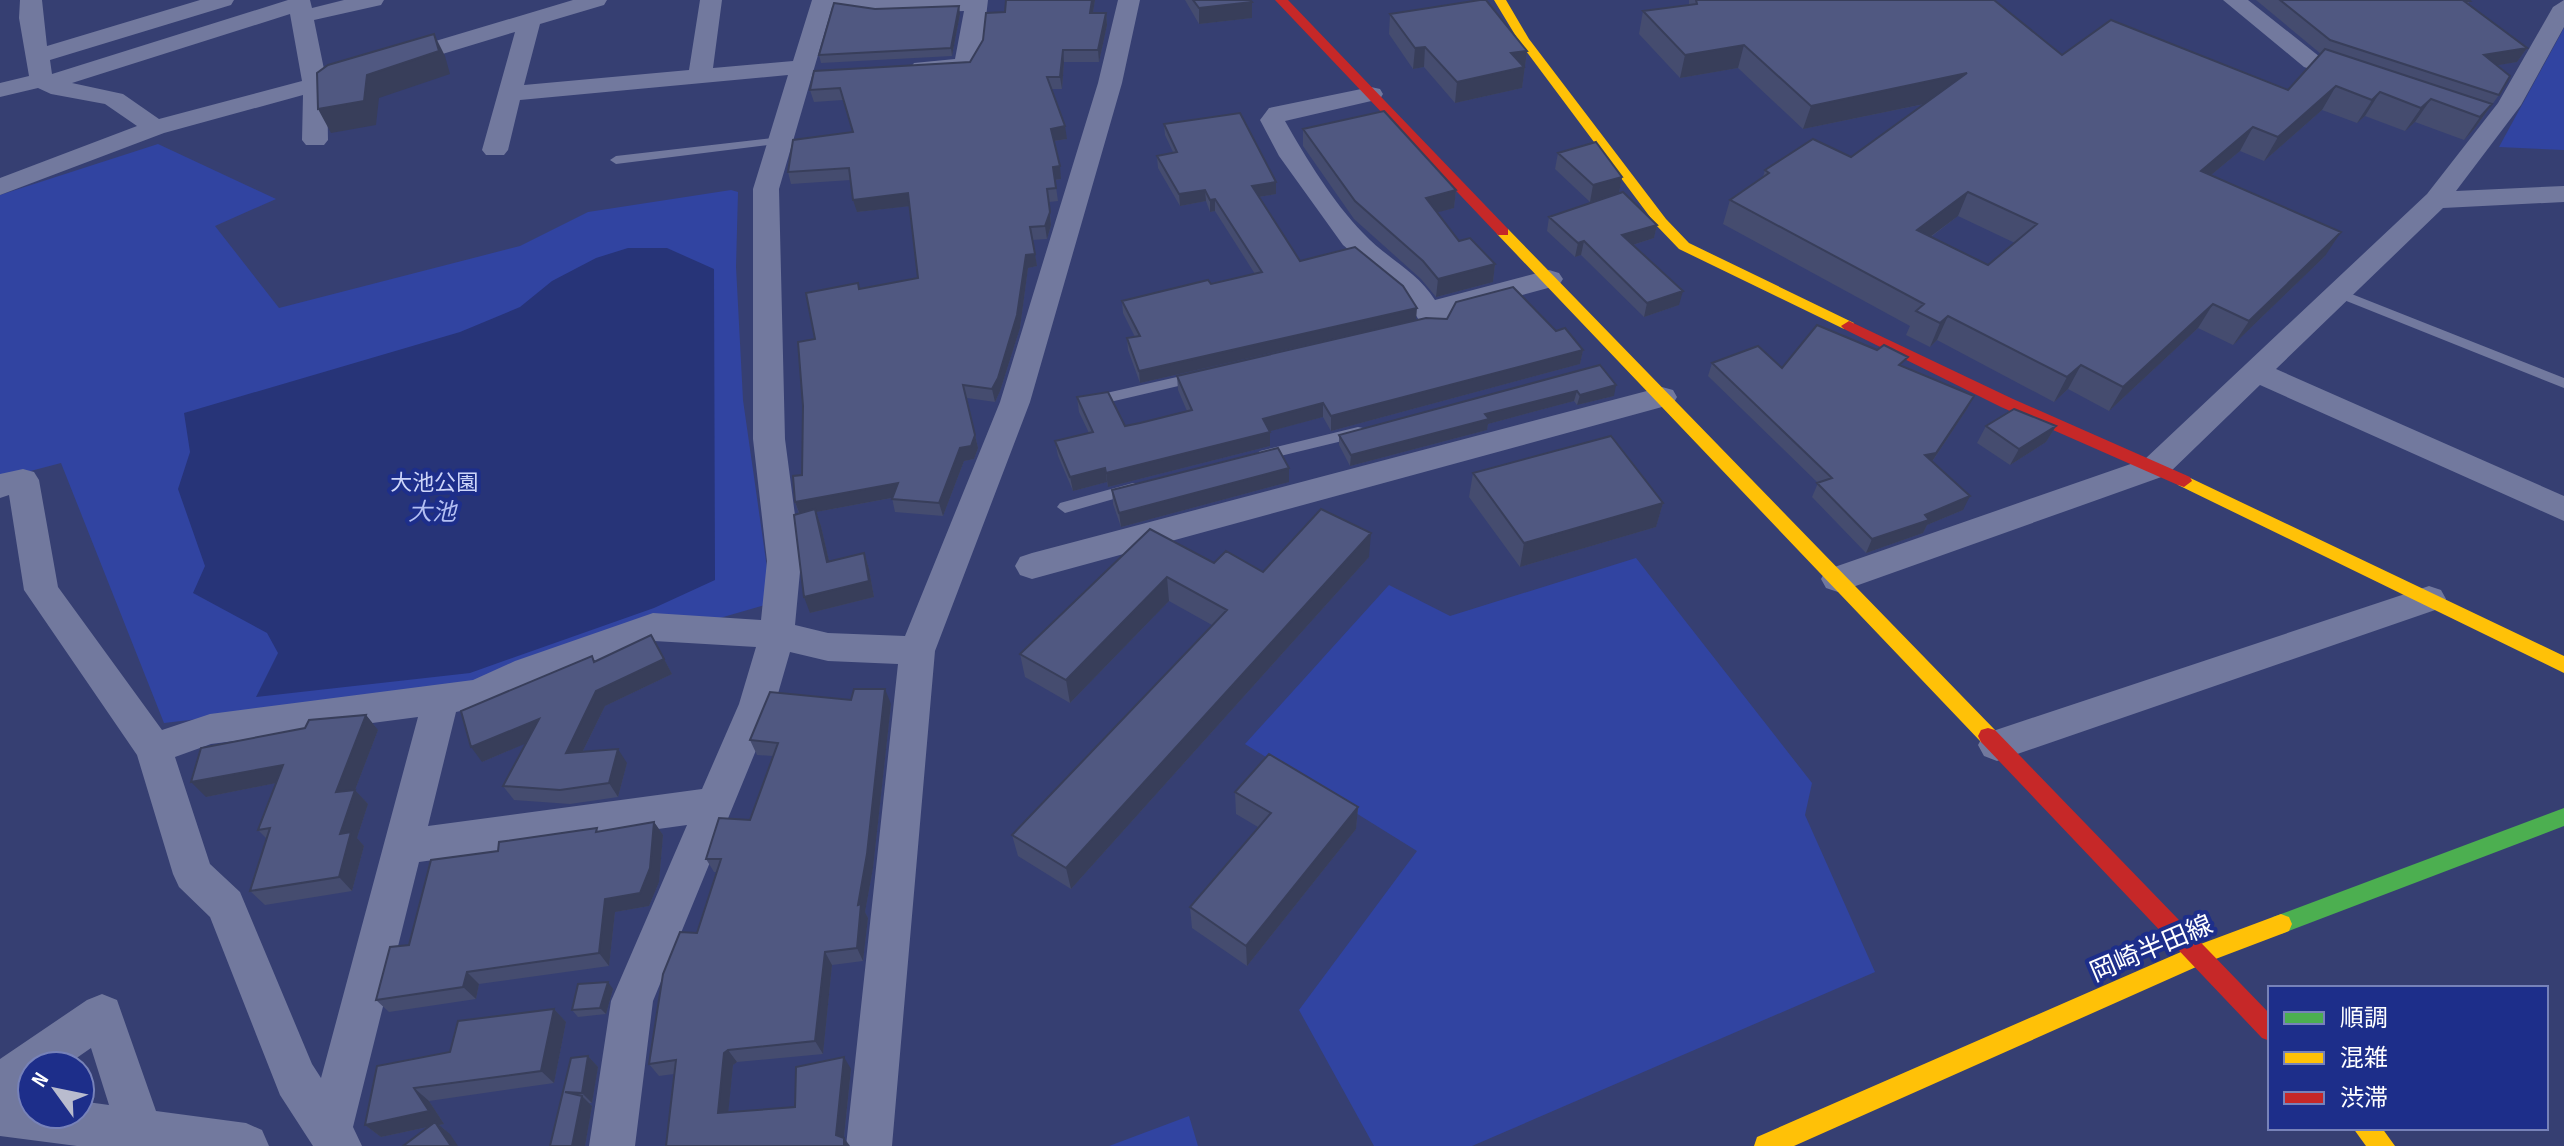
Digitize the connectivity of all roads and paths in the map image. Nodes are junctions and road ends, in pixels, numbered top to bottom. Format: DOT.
graph roads {
  1 [pos="31,0"];
  2 [pos="223,0"];
  3 [pos="373,0"];
  4 [pos="596,0"];
  5 [pos="711,0"];
  6 [pos="823,0"];
  7 [pos="830,0"];
  8 [pos="1129,0"];
  9 [pos="1281,0"];
  10 [pos="1500,0"];
  11 [pos="2234,0"];
  12 [pos="977,2"];
  13 [pos="301,7"];
  14 [pos="2564,7"];
  15 [pos="530,20"];
  16 [pos="905,69"];
  17 [pos="812,71"];
  18 [pos="43,73"];
  19 [pos="700,76"];
  20 [pos="2372,83"];
  21 [pos="315,85"];
  22 [pos="0,90"];
  23 [pos="510,94"];
  24 [pos="1371,94"];
  25 [pos="2470,115"];
  26 [pos="2496,123"];
  27 [pos="155,128"];
  28 [pos="315,140"];
  29 [pos="781,141"];
  30 [pos="495,150"];
  31 [pos="616,160"];
  32 [pos="0,187"];
  33 [pos="2564,194"];
  34 [pos="2436,200"];
  35 [pos="1549,279"];
  36 [pos="2339,293"];
  37 [pos="2256,372"];
  38 [pos="1208,375"];
  39 [pos="2564,383"];
  40 [pos="1662,397"];
  41 [pos="1088,403"];
  42 [pos="1373,428"];
  43 [pos="1237,462"];
  44 [pos="2156,467"];
  45 [pos="1149,484"];
  46 [pos="0,486"];
  47 [pos="1065,507"];
  48 [pos="2564,509"];
  49 [pos="1032,566"];
  50 [pos="1838,579"];
  51 [pos="2429,599"];
  52 [pos="777,635"];
  53 [pos="917,651"];
  54 [pos="2564,665"];
  55 [pos="441,698"];
  56 [pos="1997,745"];
  57 [pos="154,749"];
  58 [pos="715,804"];
  59 [pos="2564,817"];
  60 [pos="402,847"];
  61 [pos="2198,955"];
  62 [pos="2268,1028"];
  63 [pos="0,1085"];
  64 [pos="0,1113"];
  65 [pos="2367,1130"];
  66 [pos="140,1132"];
  67 [pos="334,1138"];
  68 [pos="246,1146"];
  69 [pos="612,1146"];
  70 [pos="869,1146"];
  71 [pos="1766,1146"];
  72 [pos="2383,1146"];
  1 -- 18 [label="street"];
  2 -- 18 [label="street"];
  3 -- 13 [label="street"];
  4 -- 15 [label="street"];
  5 -- 19 [label="street"];
  6 -- 17 [label="street"];
  7 -- 12 [label="street"];
  8 -- 53 [label="street"];
  9 -- 24 [label="street"];
  10 -- 44 [label="street"];
  11 -- 20 [label="street"];
  12 -- 16 [label="street"];
  13 -- 18 [label="street"];
  13 -- 21 [label="street"];
  14 -- 26 [label="street"];
  15 -- 21 [label="street"];
  15 -- 23 [label="street"];
  17 -- 19 [label="street"];
  17 -- 29 [label="street"];
  18 -- 22 [label="street"];
  18 -- 27 [label="street"];
  19 -- 23 [label="street"];
  21 -- 27 [label="street"];
  21 -- 28 [label="street"];
  23 -- 30 [label="street"];
  24 -- 35 [label="street"];
  24 -- 35 [label="street"];
  25 -- 26 [label="street"];
  26 -- 34 [label="street"];
  27 -- 32 [label="street"];
  29 -- 31 [label="lane"];
  29 -- 52 [label="street"];
  33 -- 34 [label="street"];
  34 -- 36 [label="street"];
  35 -- 40 [label="street"];
  36 -- 37 [label="street"];
  36 -- 39 [label="lane"];
  37 -- 44 [label="street"];
  37 -- 48 [label="street"];
  38 -- 41 [label="lane"];
  40 -- 49 [label="street"];
  40 -- 50 [label="street"];
  42 -- 43 [label="lane"];
  44 -- 50 [label="street"];
  44 -- 51 [label="street"];
  45 -- 47 [label="lane"];
  46 -- 57 [label="street"];
  50 -- 56 [label="street"];
  51 -- 54 [label="street"];
  51 -- 56 [label="street"];
  52 -- 53 [label="street"];
  52 -- 55 [label="street"];
  52 -- 58 [label="street"];
  53 -- 70 [label="street"];
  55 -- 57 [label="street"];
  55 -- 60 [label="street"];
  56 -- 61 [label="street"];
  57 -- 67 [label="street"];
  58 -- 60 [label="street"];
  58 -- 69 [label="street"];
  59 -- 61 [label="street, 岡崎半田線"];
  60 -- 67 [label="street"];
  61 -- 62 [label="street"];
  61 -- 71 [label="street, 岡崎半田線"];
  63 -- 66 [label="street"];
  64 -- 66 [label="street"];
  65 -- 72 [label="street"];
  66 -- 68 [label="street"];
}
